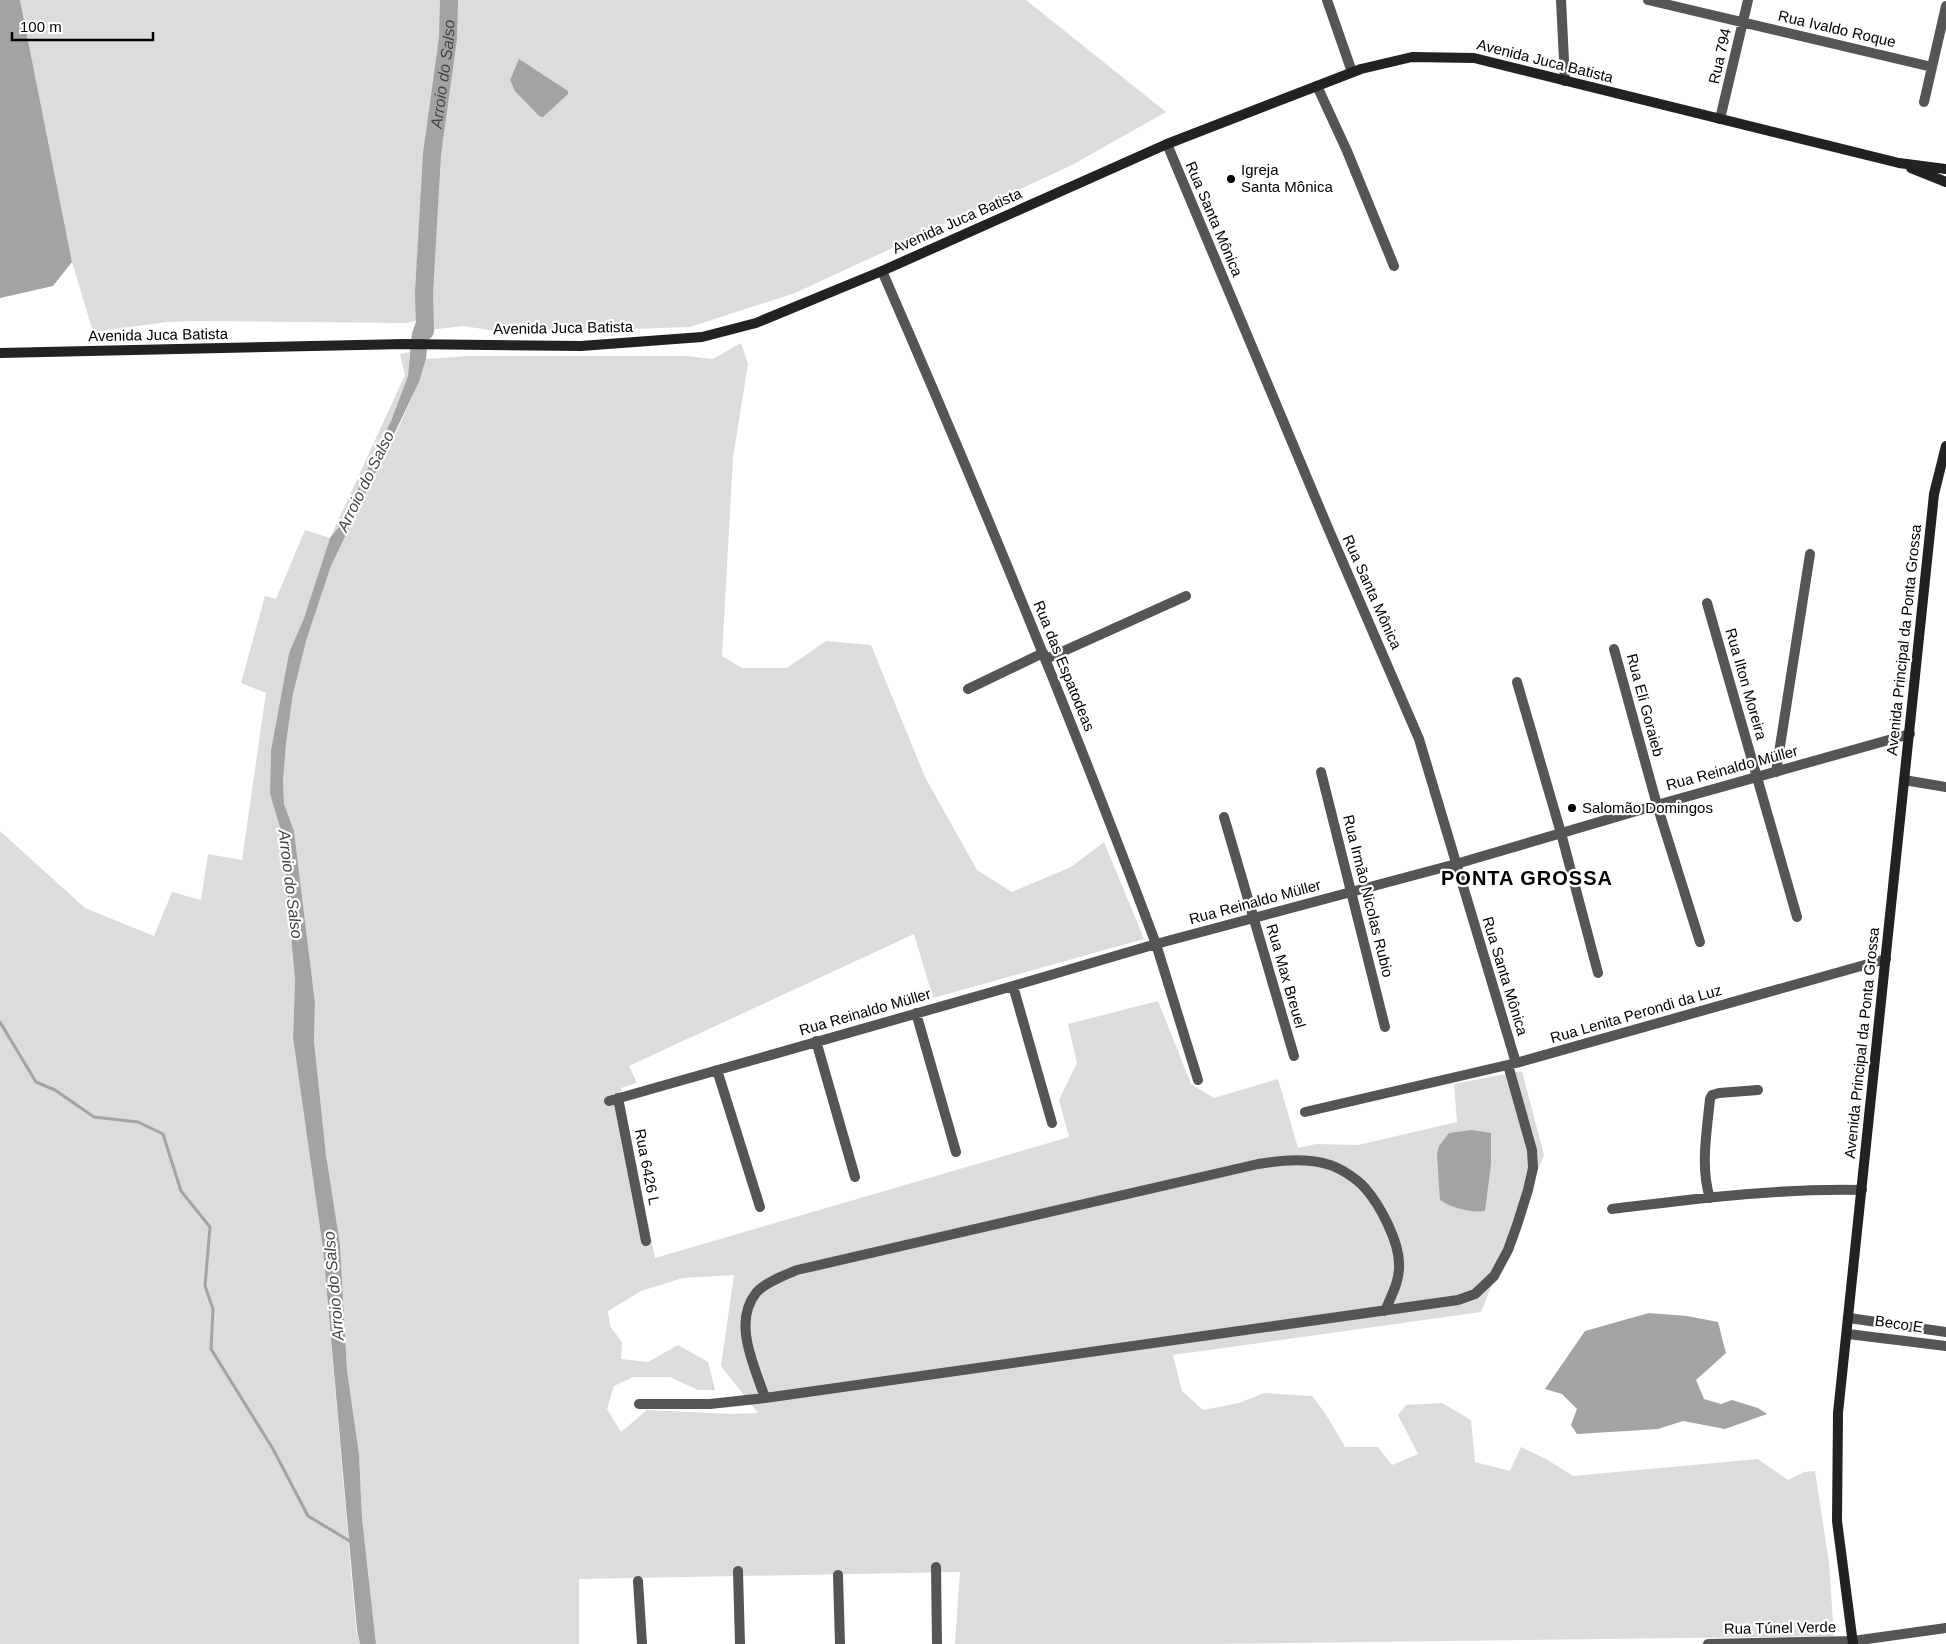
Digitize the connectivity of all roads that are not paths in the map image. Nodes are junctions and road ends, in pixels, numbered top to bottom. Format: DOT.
graph roads {
  1 [pos="1327,0"];
  2 [pos="1561,0"];
  3 [pos="1648,0"];
  4 [pos="1748,0"];
  5 [pos="1946,6"];
  6 [pos="1743,22"];
  7 [pos="1932,67"];
  8 [pos="1352,72"];
  9 [pos="1565,82"];
  10 [pos="1317,86"];
  11 [pos="1924,102"];
  12 [pos="1720,119"];
  13 [pos="1167,144"];
  14 [pos="1899,163"];
  15 [pos="1946,169"];
  16 [pos="1946,182"];
  17 [pos="1394,266"];
  18 [pos="882,272"];
  19 [pos="0,353"];
  20 [pos="1946,446"];
  21 [pos="1810,554"];
  22 [pos="1186,596"];
  23 [pos="1707,603"];
  24 [pos="1614,649"];
  25 [pos="1044,656"];
  26 [pos="1517,682"];
  27 [pos="968,689"];
  28 [pos="1910,734"];
  29 [pos="1320,772"];
  30 [pos="1776,772"];
  31 [pos="1757,777"];
  32 [pos="1904,780"];
  33 [pos="1946,787"];
  34 [pos="1657,805"];
  35 [pos="1224,817"];
  36 [pos="1561,833"];
  37 [pos="1456,864"];
  38 [pos="1351,892"];
  39 [pos="1797,917"];
  40 [pos="1253,918"];
  41 [pos="1700,942"];
  42 [pos="1156,944"];
  43 [pos="1886,958"];
  44 [pos="1598,973"];
  45 [pos="1013,986"];
  46 [pos="916,1013"];
  47 [pos="1385,1027"];
  48 [pos="816,1042"];
  49 [pos="1294,1056"];
  50 [pos="1512,1064"];
  51 [pos="717,1070"];
  52 [pos="1198,1080"];
  53 [pos="1758,1090"];
  54 [pos="614,1100"];
  55 [pos="1305,1112"];
  56 [pos="1052,1123"];
  57 [pos="956,1152"];
  58 [pos="855,1177"];
  59 [pos="1862,1190"];
  60 [pos="1710,1198"];
  61 [pos="760,1207"];
  62 [pos="1612,1209"];
  63 [pos="646,1241"];
  64 [pos="1385,1311"];
  65 [pos="1849,1318"];
  66 [pos="1946,1332"];
  67 [pos="1848,1334"];
  68 [pos="1946,1346"];
  69 [pos="765,1398"];
  70 [pos="640,1404"];
  71 [pos="936,1567"];
  72 [pos="739,1575"];
  73 [pos="838,1575"];
  74 [pos="638,1581"];
  75 [pos="1946,1628"];
  76 [pos="1853,1643"];
  77 [pos="642,1644"];
  78 [pos="740,1644"];
  79 [pos="840,1644"];
  80 [pos="937,1644"];
  81 [pos="1708,1644"];
  82 [pos="1732,1644"];
  1 -- 8 [label="street"];
  2 -- 9 [label="street"];
  3 -- 6 [label="street, Rua Ivaldo Roque"];
  4 -- 6 [label="street, Rua 794"];
  5 -- 7 [label="street"];
  6 -- 7 [label="street, Rua Ivaldo Roque"];
  6 -- 12 [label="street, Rua 794"];
  7 -- 11 [label="street"];
  8 -- 9 [label="main road, Avenida Juca Batista"];
  8 -- 10 [label="main road, Avenida Juca Batista"];
  9 -- 12 [label="main road, Avenida Juca Batista"];
  10 -- 13 [label="main road, Avenida Juca Batista"];
  10 -- 17 [label="street"];
  12 -- 14 [label="main road, Avenida Juca Batista"];
  13 -- 18 [label="main road, Avenida Juca Batista"];
  13 -- 37 [label="street, Rua Santa Mônica"];
  14 -- 15 [label="main road, Avenida Juca Batista"];
  14 -- 16 [label="main road, Avenida Juca Batista"];
  18 -- 19 [label="main road, Avenida Juca Batista"];
  18 -- 25 [label="street, Rua das Espatodeas"];
  20 -- 28 [label="main road, Avenida Principal da Ponta Grossa"];
  21 -- 30 [label="street"];
  22 -- 25 [label="street"];
  23 -- 31 [label="street, Rua Ilton Moreira"];
  24 -- 34 [label="street, Rua Eli Goraieb"];
  25 -- 27 [label="street"];
  25 -- 42 [label="street, Rua das Espatodeas"];
  26 -- 36 [label="street"];
  28 -- 30 [label="street, Rua Reinaldo Müller"];
  28 -- 32 [label="main road, Avenida Principal da Ponta Grossa"];
  29 -- 38 [label="street, Rua Irmão Nicolas Rubio"];
  30 -- 31 [label="street, Rua Reinaldo Müller"];
  31 -- 34 [label="street, Rua Reinaldo Müller"];
  31 -- 39 [label="street, Rua Ilton Moreira"];
  32 -- 33 [label="street"];
  32 -- 43 [label="main road, Avenida Principal da Ponta Grossa"];
  34 -- 36 [label="street, Rua Reinaldo Müller"];
  34 -- 41 [label="street, Rua Eli Goraieb"];
  35 -- 40 [label="street, Rua Max Breuel"];
  36 -- 37 [label="street, Rua Reinaldo Müller"];
  36 -- 44 [label="street"];
  37 -- 38 [label="street, Rua Reinaldo Müller"];
  37 -- 50 [label="street, Rua Santa Mônica"];
  38 -- 40 [label="street, Rua Reinaldo Müller"];
  38 -- 47 [label="street, Rua Irmão Nicolas Rubio"];
  40 -- 42 [label="street, Rua Reinaldo Müller"];
  40 -- 49 [label="street, Rua Max Breuel"];
  42 -- 45 [label="street, Rua Reinaldo Müller"];
  42 -- 52 [label="street, Rua das Espatodeas"];
  43 -- 50 [label="street, Rua Lenita Perondi da Luz"];
  43 -- 59 [label="main road, Avenida Principal da Ponta Grossa"];
  45 -- 46 [label="street, Rua Reinaldo Müller"];
  45 -- 56 [label="street"];
  46 -- 48 [label="street, Rua Reinaldo Müller"];
  46 -- 57 [label="street"];
  48 -- 51 [label="street, Rua Reinaldo Müller"];
  48 -- 58 [label="street"];
  50 -- 55 [label="street, Rua Lenita Perondi da Luz"];
  50 -- 64 [label="street, Rua Santa Mônica"];
  51 -- 54 [label="street, Rua Reinaldo Müller"];
  51 -- 61 [label="street"];
  53 -- 60 [label="street"];
  54 -- 63 [label="street, Rua 6426 L"];
  59 -- 60 [label="street"];
  59 -- 65 [label="main road, Avenida Principal da Ponta Grossa"];
  60 -- 62 [label="street"];
  64 -- 69 [label="street, Rua Santa Mônica"];
  64 -- 69 [label="street"];
  65 -- 66 [label="street"];
  65 -- 67 [label="main road, Avenida Principal da Ponta Grossa"];
  67 -- 68 [label="street, Beco E"];
  67 -- 76 [label="main road, Avenida Principal da Ponta Grossa"];
  69 -- 70 [label="street, Rua Santa Mônica"];
  71 -- 80 [label="street"];
  72 -- 78 [label="street"];
  73 -- 79 [label="street"];
  74 -- 77 [label="street"];
  75 -- 76 [label="street, Rua Túnel Verde"];
  76 -- 82 [label="street, Rua Túnel Verde"];
  81 -- 82 [label="street, Rua Túnel Verde"];
}
